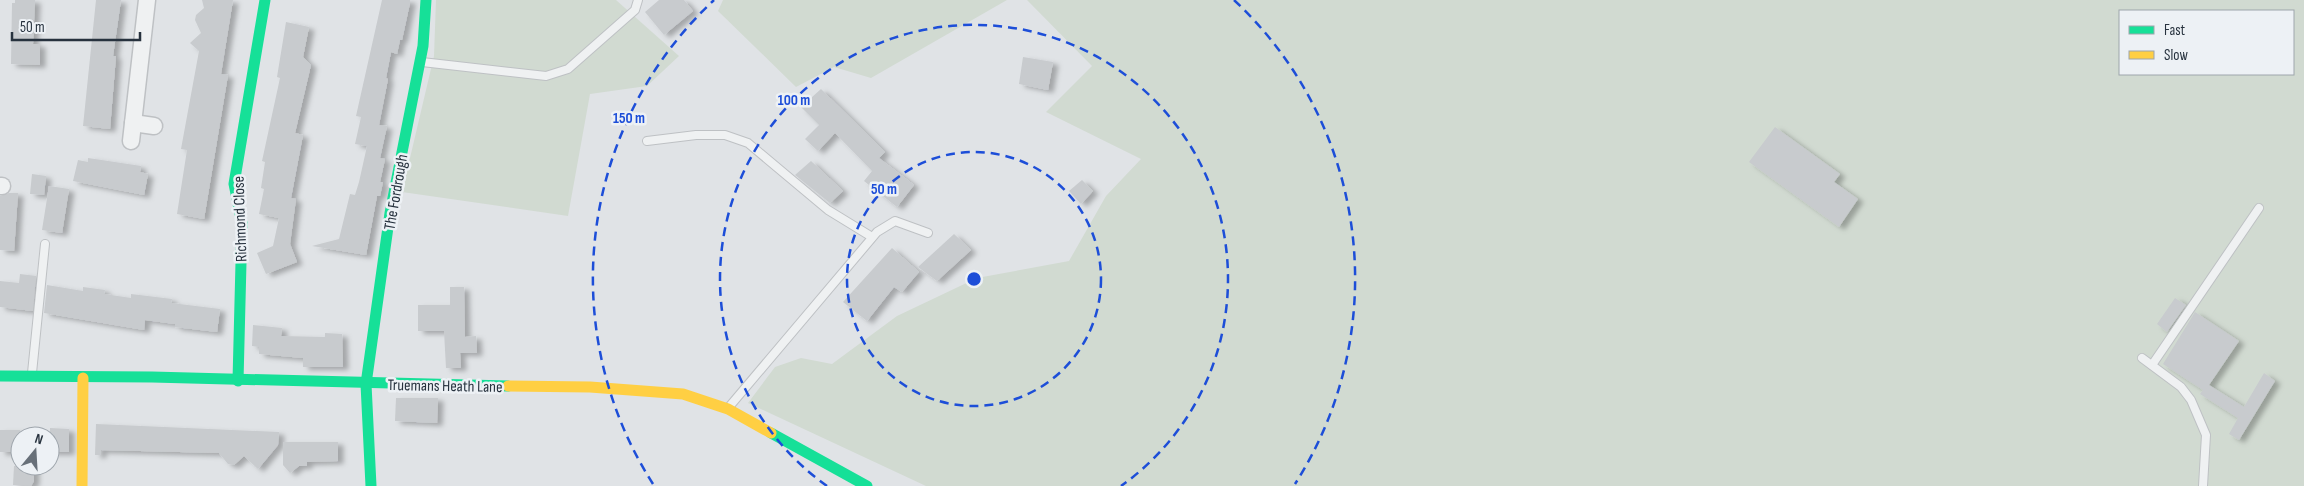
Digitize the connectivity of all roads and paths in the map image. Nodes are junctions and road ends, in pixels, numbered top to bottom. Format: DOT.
graph roads {
  1 [pos="146,0"];
  2 [pos="265,0"];
  3 [pos="426,0"];
  4 [pos="638,0"];
  5 [pos="420,62"];
  6 [pos="133,123"];
  7 [pos="154,126"];
  8 [pos="131,141"];
  9 [pos="647,141"];
  10 [pos="2259,208"];
  11 [pos="928,233"];
  12 [pos="872,237"];
  13 [pos="46,244"];
  14 [pos="2142,358"];
  15 [pos="2152,365"];
  16 [pos="0,376"];
  17 [pos="32,376"];
  18 [pos="83,378"];
  19 [pos="238,381"];
  20 [pos="366,384"];
  21 [pos="728,409"];
  22 [pos="82,486"];
  23 [pos="371,486"];
  24 [pos="867,486"];
  25 [pos="2203,486"];
  1 -- 6 [label="street"];
  2 -- 19 [label="street, Richmond Close"];
  3 -- 5 [label="street, The Fordrough"];
  4 -- 5 [label="lane"];
  5 -- 20 [label="street, The Fordrough"];
  6 -- 7 [label="street"];
  6 -- 8 [label="street"];
  9 -- 12 [label="lane"];
  10 -- 15 [label="lane"];
  11 -- 12 [label="lane"];
  12 -- 21 [label="lane"];
  13 -- 17 [label="lane"];
  14 -- 15 [label="lane"];
  15 -- 25 [label="lane"];
  16 -- 17 [label="street, Truemans Heath Lane"];
  17 -- 18 [label="street, Truemans Heath Lane"];
  18 -- 19 [label="street, Truemans Heath Lane"];
  18 -- 22 [label="street"];
  19 -- 20 [label="street, Truemans Heath Lane"];
  20 -- 21 [label="street, Truemans Heath Lane"];
  20 -- 23 [label="street, The Fordrough"];
  21 -- 24 [label="street, Truemans Heath Lane"];
}
